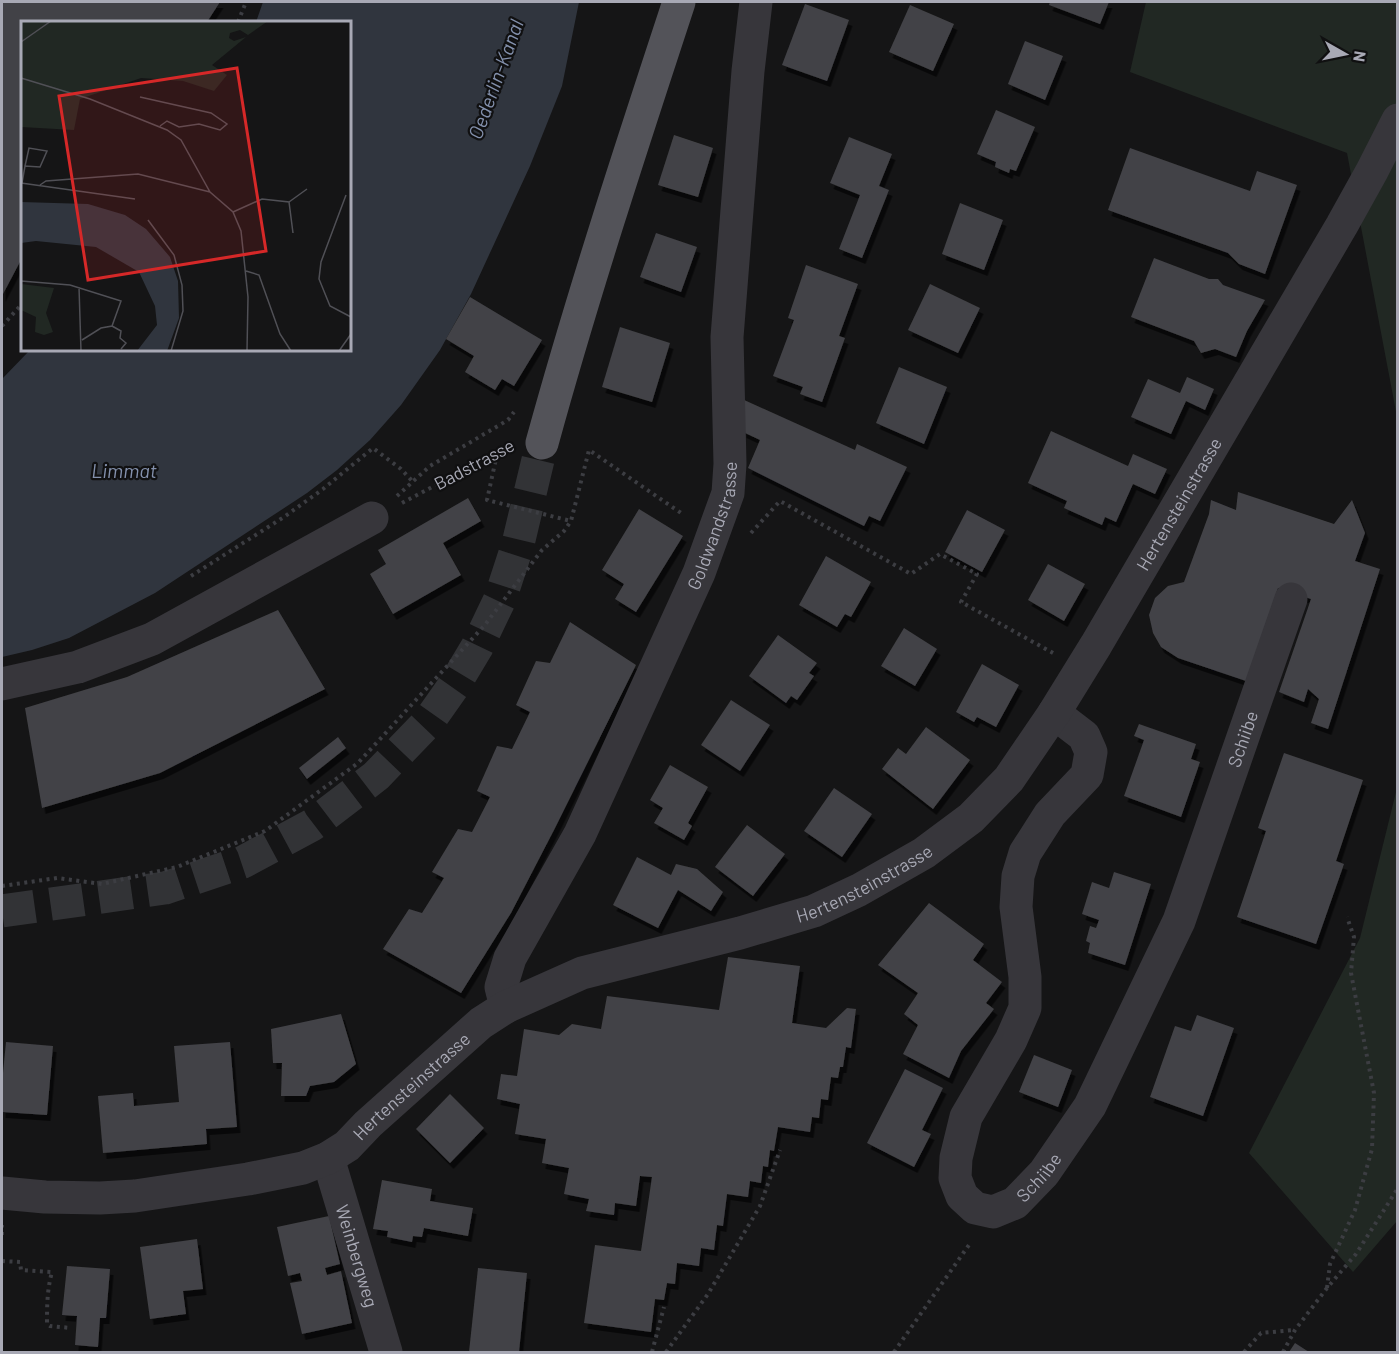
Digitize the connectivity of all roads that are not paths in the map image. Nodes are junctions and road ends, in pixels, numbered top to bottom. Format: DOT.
graph roads {
  1 [pos="679,2"];
  2 [pos="756,2"];
  3 [pos="1398,120"];
  4 [pos="546,429"];
  5 [pos="372,518"];
  6 [pos="1291,599"];
  7 [pos="2,684"];
  8 [pos="1054,713"];
  9 [pos="506,1007"];
  10 [pos="328,1158"];
  11 [pos="2,1193"];
  12 [pos="386,1353"];
  1 -- 4 [label="main road"];
  2 -- 9 [label="street, Goldwandstrasse"];
  3 -- 8 [label="street, Hertensteinstrasse"];
  5 -- 7 [label="street"];
  6 -- 8 [label="street, Schiibe"];
  8 -- 9 [label="street, Hertensteinstrasse"];
  9 -- 10 [label="street, Hertensteinstrasse"];
  10 -- 11 [label="street, Hertensteinstrasse"];
  10 -- 12 [label="street, Weinbergweg"];
}
